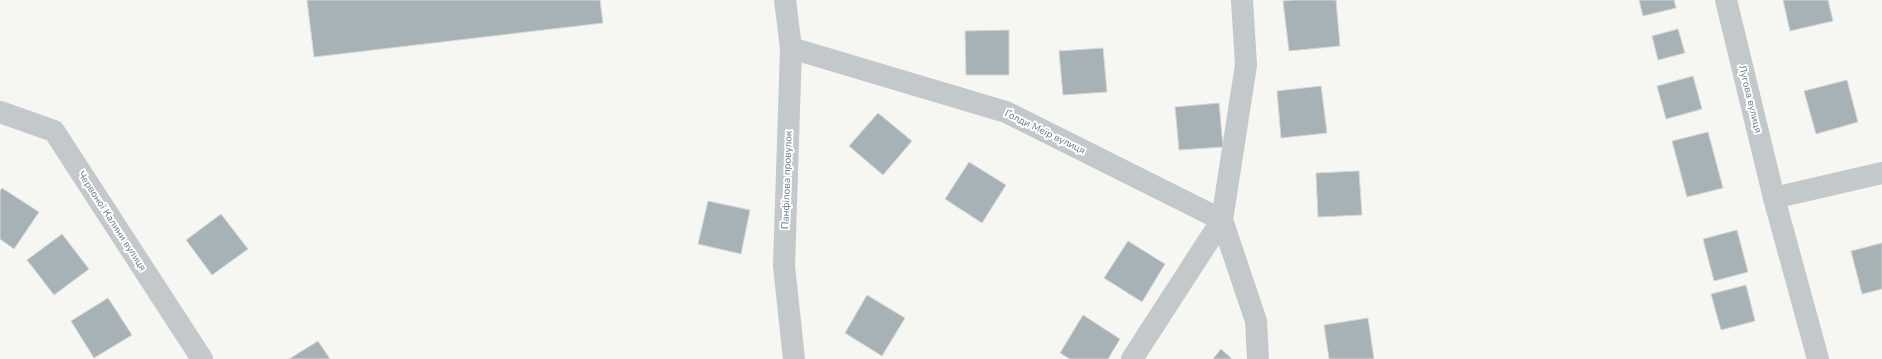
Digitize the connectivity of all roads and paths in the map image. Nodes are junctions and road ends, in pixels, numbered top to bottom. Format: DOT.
graph roads {
  1 [pos="785,0"];
  2 [pos="1242,0"];
  3 [pos="1726,0"];
  4 [pos="791,48"];
  5 [pos="0,112"];
  6 [pos="1882,173"];
  7 [pos="1774,198"];
  8 [pos="1222,220"];
  9 [pos="202,359"];
  10 [pos="794,359"];
  11 [pos="1132,359"];
  12 [pos="1258,359"];
  13 [pos="1818,359"];
  1 -- 4 [label="street, Панфілова провулок"];
  2 -- 8 [label="street"];
  3 -- 7 [label="street, Лугова вулиця"];
  4 -- 8 [label="street, Ґолди Меїр вулиця"];
  4 -- 10 [label="street, Панфілова провулок"];
  5 -- 9 [label="street, Червоної Калини вулиця"];
  6 -- 7 [label="street"];
  7 -- 13 [label="street, Лугова вулиця"];
  8 -- 11 [label="street"];
  8 -- 12 [label="street"];
}
